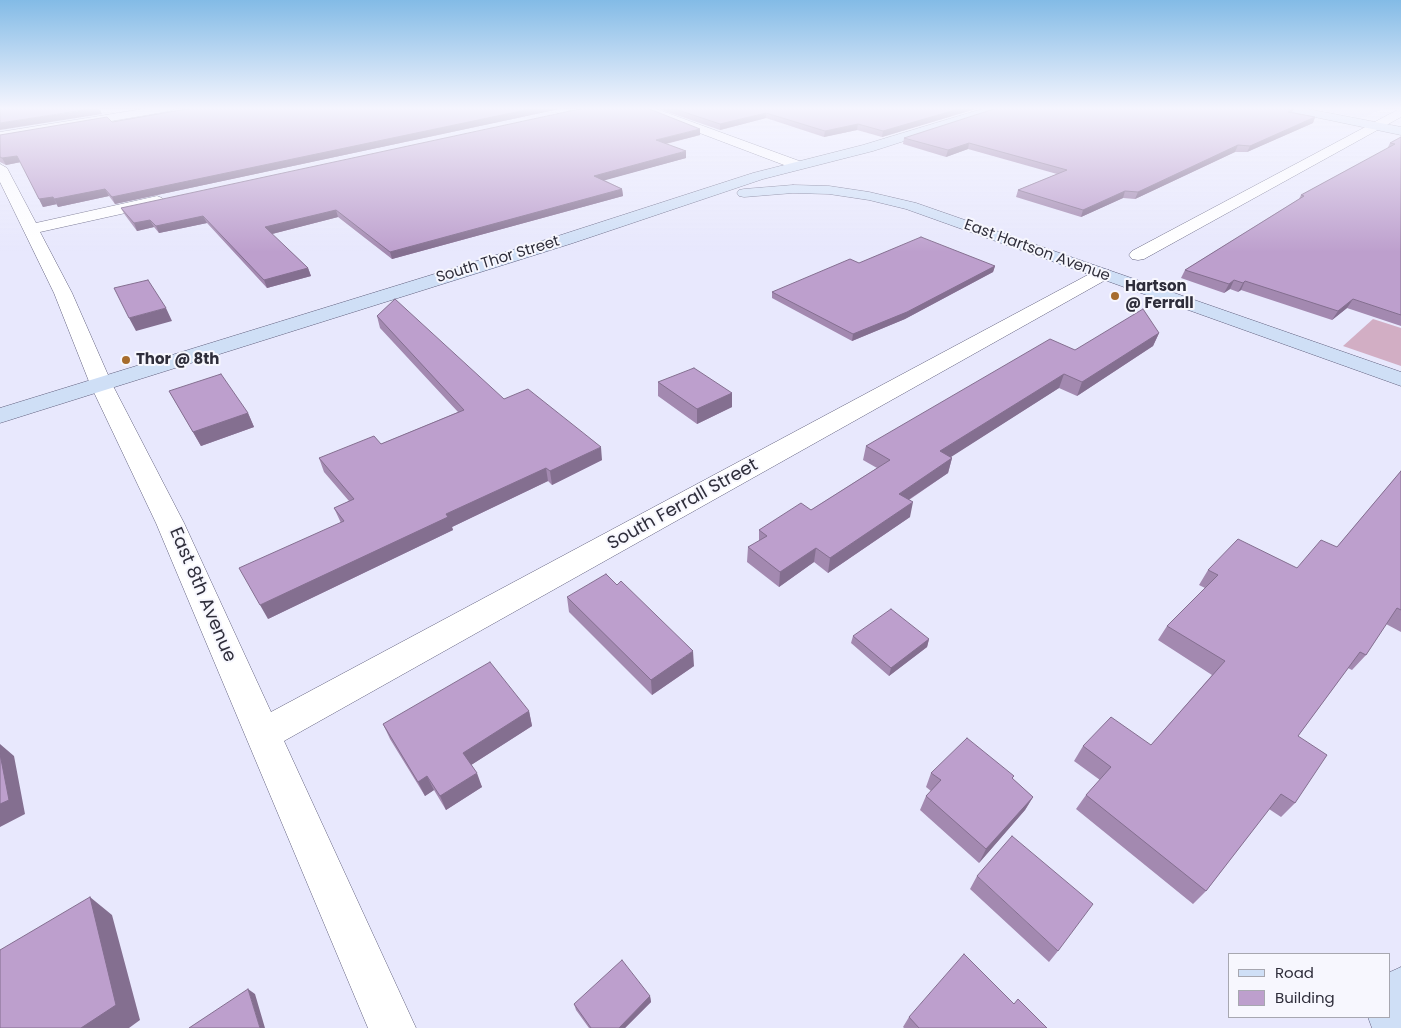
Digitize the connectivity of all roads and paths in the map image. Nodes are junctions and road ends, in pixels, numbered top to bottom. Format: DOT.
graph roads {
  1 [pos="773,156"];
  2 [pos="835,156"];
  3 [pos="852,156"];
  4 [pos="1321,156"];
  5 [pos="798,165"];
  6 [pos="0,168"];
  7 [pos="830,180"];
  8 [pos="175,197"];
  9 [pos="691,199"];
  10 [pos="31,229"];
  11 [pos="1138,255"];
  12 [pos="1103,274"];
  13 [pos="1401,380"];
  14 [pos="101,384"];
  15 [pos="0,416"];
  16 [pos="262,735"];
  17 [pos="1401,990"];
  18 [pos="1391,1011"];
  19 [pos="392,1028"];
  1 -- 5 [label="street"];
  2 -- 5 [label="main road, South Thor Street"];
  3 -- 7 [label="main road"];
  4 -- 11 [label="street"];
  5 -- 9 [label="main road, South Thor Street"];
  6 -- 10 [label="street, East 8th Avenue"];
  7 -- 9 [label="main road, East Hartson Avenue"];
  7 -- 12 [label="main road, East Hartson Avenue"];
  8 -- 10 [label="street"];
  9 -- 14 [label="main road, South Thor Street"];
  10 -- 14 [label="street, East 8th Avenue"];
  12 -- 13 [label="main road, East Hartson Avenue"];
  12 -- 16 [label="street, South Ferrall Street"];
  14 -- 15 [label="main road, South Thor Street"];
  14 -- 16 [label="street, East 8th Avenue"];
  16 -- 19 [label="street, East 8th Avenue"];
  17 -- 18 [label="main road"];
}
